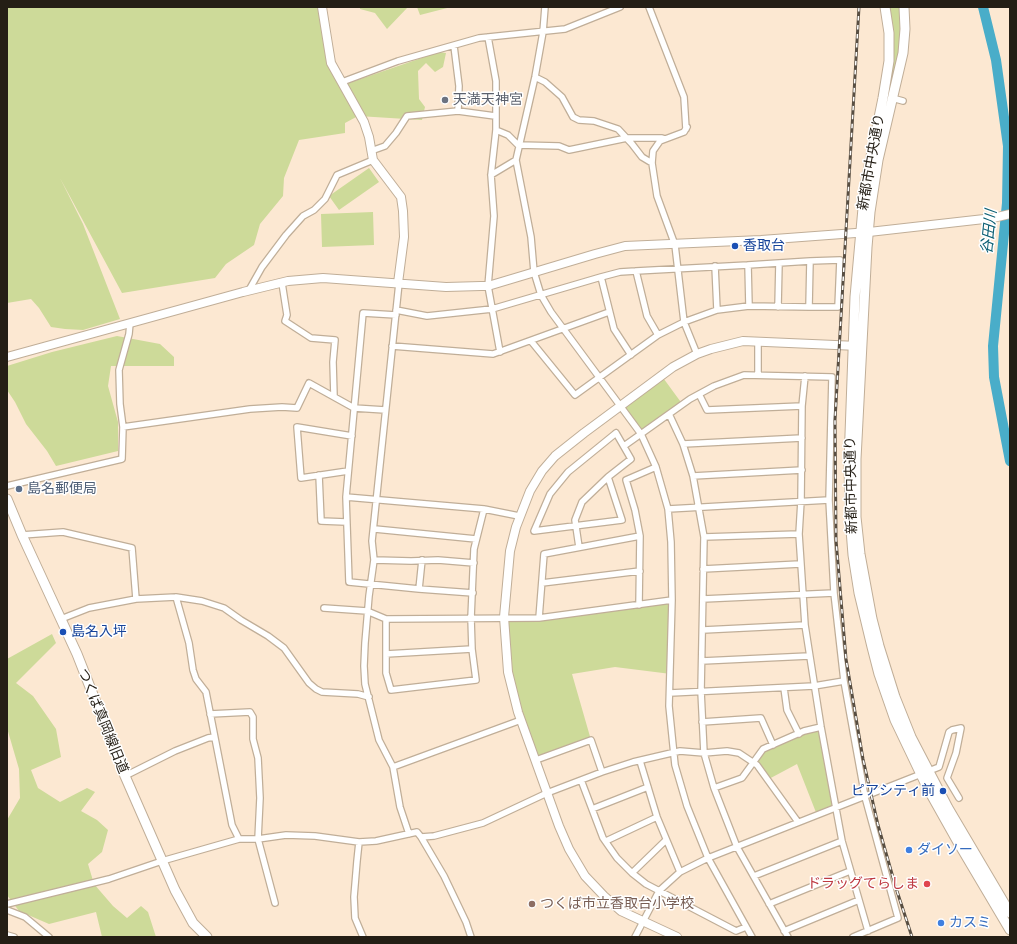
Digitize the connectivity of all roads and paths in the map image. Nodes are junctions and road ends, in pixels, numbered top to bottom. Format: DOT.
graph roads {
  1 [pos="322,7"];
  2 [pos="545,7"];
  3 [pos="620,7"];
  4 [pos="649,7"];
  5 [pos="885,7"];
  6 [pos="904,7"];
  7 [pos="543,32"];
  8 [pos="488,37"];
  9 [pos="454,46"];
  10 [pos="535,77"];
  11 [pos="342,82"];
  12 [pos="892,98"];
  13 [pos="903,101"];
  14 [pos="458,111"];
  15 [pos="495,116"];
  16 [pos="496,130"];
  17 [pos="627,138"];
  18 [pos="665,139"];
  19 [pos="518,145"];
  20 [pos="371,151"];
  21 [pos="373,160"];
  22 [pos="516,160"];
  23 [pos="652,162"];
  24 [pos="491,175"];
  25 [pos="1010,214"];
  26 [pos="864,232"];
  27 [pos="675,245"];
  28 [pos="810,261"];
  29 [pos="779,263"];
  30 [pos="748,265"];
  31 [pos="715,266"];
  32 [pos="678,269"];
  33 [pos="636,270"];
  34 [pos="534,272"];
  35 [pos="602,277"];
  36 [pos="282,283"];
  37 [pos="399,283"];
  38 [pos="488,286"];
  39 [pos="249,290"];
  40 [pos="541,295"];
  41 [pos="749,306"];
  42 [pos="778,307"];
  43 [pos="809,307"];
  44 [pos="492,309"];
  45 [pos="717,310"];
  46 [pos="609,312"];
  47 [pos="396,313"];
  48 [pos="684,322"];
  49 [pos="130,323"];
  50 [pos="563,329"];
  51 [pos="658,335"];
  52 [pos="531,341"];
  53 [pos="758,341"];
  54 [pos="392,346"];
  55 [pos="857,346"];
  56 [pos="500,352"];
  57 [pos="697,354"];
  58 [pos="631,355"];
  59 [pos="7,357"];
  60 [pos="758,375"];
  61 [pos="806,376"];
  62 [pos="600,377"];
  63 [pos="699,394"];
  64 [pos="334,396"];
  65 [pos="620,406"];
  66 [pos="802,406"];
  67 [pos="354,408"];
  68 [pos="385,410"];
  69 [pos="669,414"];
  70 [pos="123,426"];
  71 [pos="641,434"];
  72 [pos="352,436"];
  73 [pos="802,438"];
  74 [pos="683,444"];
  75 [pos="624,446"];
  76 [pos="656,467"];
  77 [pos="802,470"];
  78 [pos="348,472"];
  79 [pos="319,475"];
  80 [pos="693,476"];
  81 [pos="608,477"];
  82 [pos="7,486"];
  83 [pos="346,497"];
  84 [pos="7,499"];
  85 [pos="376,499"];
  86 [pos="829,500"];
  87 [pos="802,501"];
  88 [pos="698,507"];
  89 [pos="484,509"];
  90 [pos="668,509"];
  91 [pos="519,516"];
  92 [pos="346,522"];
  93 [pos="576,527"];
  94 [pos="375,529"];
  95 [pos="799,534"];
  96 [pos="22,535"];
  97 [pos="640,536"];
  98 [pos="704,537"];
  99 [pos="476,539"];
  100 [pos="579,547"];
  101 [pos="374,560"];
  102 [pos="422,560"];
  103 [pos="474,563"];
  104 [pos="800,564"];
  105 [pos="703,569"];
  106 [pos="640,571"];
  107 [pos="542,583"];
  108 [pos="371,584"];
  109 [pos="419,589"];
  110 [pos="473,593"];
  111 [pos="834,593"];
  112 [pos="803,595"];
  113 [pos="176,597"];
  114 [pos="136,599"];
  115 [pos="703,599"];
  116 [pos="672,600"];
  117 [pos="639,604"];
  118 [pos="324,608"];
  119 [pos="367,611"];
  120 [pos="471,618"];
  121 [pos="504,618"];
  122 [pos="539,618"];
  123 [pos="61,619"];
  124 [pos="386,619"];
  125 [pos="805,625"];
  126 [pos="703,630"];
  127 [pos="472,649"];
  128 [pos="386,654"];
  129 [pos="809,656"];
  130 [pos="702,661"];
  131 [pos="844,681"];
  132 [pos="814,686"];
  133 [pos="784,688"];
  134 [pos="701,691"];
  135 [pos="670,693"];
  136 [pos="368,697"];
  137 [pos="210,714"];
  138 [pos="521,720"];
  139 [pos="702,722"];
  140 [pos="821,727"];
  141 [pos="799,734"];
  142 [pos="214,737"];
  143 [pos="773,746"];
  144 [pos="673,752"];
  145 [pos="704,753"];
  146 [pos="536,760"];
  147 [pos="640,760"];
  148 [pos="753,762"];
  149 [pos="393,767"];
  150 [pos="602,772"];
  151 [pos="924,773"];
  152 [pos="125,776"];
  153 [pos="581,780"];
  154 [pos="648,787"];
  155 [pos="714,788"];
  156 [pos="547,792"];
  157 [pos="865,797"];
  158 [pos="959,798"];
  159 [pos="836,808"];
  160 [pos="592,809"];
  161 [pos="657,817"];
  162 [pos="798,822"];
  163 [pos="409,834"];
  164 [pos="421,837"];
  165 [pos="239,839"];
  166 [pos="258,839"];
  167 [pos="666,840"];
  168 [pos="842,841"];
  169 [pos="359,842"];
  170 [pos="606,842"];
  171 [pos="737,847"];
  172 [pos="708,858"];
  173 [pos="162,861"];
  174 [pos="850,871"];
  175 [pos="680,872"];
  176 [pos="632,873"];
  177 [pos="754,876"];
  178 [pos="659,891"];
  179 [pos="859,900"];
  180 [pos="275,903"];
  181 [pos="7,904"];
  182 [pos="769,904"];
  183 [pos="7,910"];
  184 [pos="1010,913"];
  185 [pos="644,922"];
  186 [pos="746,927"];
  187 [pos="1010,930"];
  188 [pos="784,931"];
  189 [pos="868,931"];
  190 [pos="7,935"];
  191 [pos="14,937"];
  192 [pos="49,937"];
  193 [pos="207,937"];
  194 [pos="363,937"];
  195 [pos="471,937"];
  196 [pos="635,937"];
  197 [pos="677,937"];
  198 [pos="752,937"];
  199 [pos="788,937"];
  200 [pos="853,937"];
  1 -- 11 [label="street"];
  2 -- 7 [label="street"];
  3 -- 7 [label="street"];
  4 -- 18 [label="street"];
  5 -- 26 [label="main road, 新都市中央通り"];
  6 -- 12 [label="main road, 新都市中央通り"];
  7 -- 8 [label="street"];
  7 -- 10 [label="street"];
  8 -- 9 [label="street"];
  8 -- 15 [label="street"];
  9 -- 11 [label="street"];
  9 -- 14 [label="street"];
  10 -- 17 [label="street"];
  10 -- 19 [label="street"];
  11 -- 20 [label="street"];
  12 -- 13 [label="street"];
  12 -- 26 [label="main road, 新都市中央通り"];
  14 -- 15 [label="street"];
  14 -- 20 [label="street"];
  15 -- 16 [label="street"];
  16 -- 19 [label="street"];
  16 -- 24 [label="street"];
  17 -- 18 [label="street"];
  17 -- 19 [label="street"];
  17 -- 23 [label="street"];
  18 -- 23 [label="street"];
  19 -- 22 [label="street"];
  20 -- 21 [label="street"];
  21 -- 37 [label="street"];
  21 -- 39 [label="street"];
  22 -- 24 [label="street"];
  22 -- 34 [label="street"];
  23 -- 27 [label="street"];
  24 -- 38 [label="street"];
  25 -- 26 [label="street"];
  26 -- 27 [label="street"];
  26 -- 55 [label="main road, 新都市中央通り"];
  27 -- 32 [label="street"];
  27 -- 34 [label="street"];
  28 -- 29 [label="street"];
  28 -- 43 [label="street"];
  28 -- 43 [label="street"];
  29 -- 30 [label="street"];
  29 -- 42 [label="street"];
  30 -- 31 [label="street"];
  30 -- 41 [label="street"];
  31 -- 32 [label="street"];
  31 -- 45 [label="street"];
  32 -- 33 [label="street"];
  32 -- 48 [label="street"];
  33 -- 35 [label="street"];
  33 -- 51 [label="street"];
  34 -- 38 [label="street"];
  34 -- 40 [label="street"];
  35 -- 40 [label="street"];
  35 -- 46 [label="street"];
  36 -- 37 [label="street"];
  36 -- 39 [label="street"];
  36 -- 64 [label="street"];
  37 -- 38 [label="street"];
  37 -- 47 [label="street"];
  38 -- 44 [label="street"];
  39 -- 49 [label="street"];
  40 -- 44 [label="street"];
  40 -- 50 [label="street"];
  41 -- 42 [label="street"];
  41 -- 45 [label="street"];
  42 -- 43 [label="street"];
  44 -- 47 [label="street"];
  44 -- 56 [label="street"];
  45 -- 48 [label="street"];
  46 -- 50 [label="street"];
  46 -- 58 [label="street"];
  47 -- 54 [label="street"];
  47 -- 67 [label="street"];
  48 -- 51 [label="street"];
  48 -- 57 [label="street"];
  49 -- 59 [label="street"];
  49 -- 70 [label="street"];
  50 -- 52 [label="street"];
  50 -- 62 [label="street"];
  51 -- 58 [label="street"];
  52 -- 56 [label="street"];
  52 -- 62 [label="street"];
  53 -- 55 [label="street"];
  53 -- 57 [label="street"];
  53 -- 60 [label="street"];
  54 -- 56 [label="street"];
  54 -- 68 [label="street"];
  55 -- 151 [label="main road, 新都市中央通り"];
  57 -- 65 [label="street"];
  58 -- 62 [label="street"];
  60 -- 61 [label="street"];
  60 -- 63 [label="street"];
  61 -- 66 [label="street"];
  61 -- 86 [label="street"];
  62 -- 65 [label="street"];
  63 -- 66 [label="street"];
  63 -- 69 [label="street"];
  64 -- 67 [label="street"];
  64 -- 70 [label="street"];
  65 -- 71 [label="street"];
  65 -- 91 [label="street"];
  66 -- 73 [label="street"];
  67 -- 68 [label="street"];
  67 -- 72 [label="street"];
  68 -- 85 [label="street"];
  69 -- 71 [label="street"];
  69 -- 74 [label="street"];
  70 -- 82 [label="street"];
  71 -- 75 [label="street"];
  71 -- 76 [label="street"];
  72 -- 78 [label="street"];
  72 -- 79 [label="street"];
  73 -- 74 [label="street"];
  73 -- 77 [label="street"];
  74 -- 80 [label="street"];
  75 -- 81 [label="street"];
  75 -- 93 [label="street"];
  76 -- 90 [label="street"];
  76 -- 97 [label="street"];
  77 -- 80 [label="street"];
  77 -- 87 [label="street"];
  78 -- 79 [label="street"];
  78 -- 83 [label="street"];
  79 -- 92 [label="street"];
  80 -- 88 [label="street"];
  81 -- 93 [label="street"];
  81 -- 93 [label="street"];
  83 -- 85 [label="street"];
  83 -- 92 [label="street"];
  84 -- 96 [label="main road, つくば真岡線旧道"];
  85 -- 89 [label="street"];
  85 -- 94 [label="street"];
  86 -- 87 [label="street"];
  86 -- 111 [label="street"];
  87 -- 88 [label="street"];
  87 -- 95 [label="street"];
  88 -- 90 [label="street"];
  88 -- 98 [label="street"];
  89 -- 91 [label="street"];
  89 -- 99 [label="street"];
  90 -- 116 [label="street"];
  91 -- 121 [label="street"];
  92 -- 108 [label="street"];
  93 -- 100 [label="street"];
  94 -- 99 [label="street"];
  94 -- 101 [label="street"];
  95 -- 98 [label="street"];
  95 -- 104 [label="street"];
  96 -- 114 [label="street"];
  96 -- 123 [label="main road, つくば真岡線旧道"];
  97 -- 100 [label="street"];
  97 -- 106 [label="street"];
  98 -- 105 [label="street"];
  99 -- 103 [label="street"];
  100 -- 107 [label="street"];
  101 -- 102 [label="street"];
  101 -- 108 [label="street"];
  102 -- 103 [label="street"];
  102 -- 109 [label="street"];
  103 -- 110 [label="street"];
  104 -- 105 [label="street"];
  104 -- 112 [label="street"];
  105 -- 115 [label="street"];
  106 -- 107 [label="street"];
  106 -- 117 [label="street"];
  107 -- 122 [label="street"];
  108 -- 109 [label="street"];
  108 -- 119 [label="street"];
  109 -- 110 [label="street"];
  110 -- 120 [label="street"];
  111 -- 112 [label="street"];
  111 -- 131 [label="street"];
  112 -- 115 [label="street"];
  112 -- 125 [label="street"];
  113 -- 114 [label="street"];
  113 -- 136 [label="street"];
  113 -- 137 [label="street"];
  114 -- 123 [label="street"];
  115 -- 126 [label="street"];
  116 -- 117 [label="street"];
  116 -- 135 [label="street"];
  117 -- 122 [label="street"];
  118 -- 119 [label="street"];
  119 -- 124 [label="street"];
  119 -- 136 [label="street"];
  120 -- 121 [label="street"];
  120 -- 124 [label="street"];
  120 -- 127 [label="street"];
  121 -- 122 [label="street"];
  121 -- 138 [label="street"];
  123 -- 152 [label="main road, つくば真岡線旧道"];
  124 -- 128 [label="street"];
  125 -- 126 [label="street"];
  125 -- 129 [label="street"];
  126 -- 130 [label="street"];
  127 -- 128 [label="street"];
  127 -- 128 [label="street"];
  129 -- 130 [label="street"];
  129 -- 132 [label="street"];
  130 -- 134 [label="street"];
  131 -- 132 [label="street"];
  131 -- 157 [label="street"];
  132 -- 133 [label="street"];
  132 -- 140 [label="street"];
  133 -- 134 [label="street"];
  133 -- 141 [label="street"];
  134 -- 135 [label="street"];
  134 -- 139 [label="street"];
  135 -- 144 [label="street"];
  136 -- 149 [label="street"];
  137 -- 142 [label="street"];
  137 -- 166 [label="street"];
  138 -- 146 [label="street"];
  138 -- 149 [label="street"];
  139 -- 143 [label="street"];
  139 -- 145 [label="street"];
  140 -- 141 [label="street"];
  140 -- 159 [label="street"];
  141 -- 143 [label="street"];
  142 -- 152 [label="street"];
  142 -- 165 [label="street"];
  143 -- 148 [label="street"];
  144 -- 145 [label="street"];
  144 -- 147 [label="street"];
  144 -- 172 [label="street"];
  145 -- 148 [label="street"];
  145 -- 155 [label="street"];
  146 -- 150 [label="street"];
  146 -- 156 [label="street"];
  147 -- 150 [label="street"];
  147 -- 154 [label="street"];
  148 -- 155 [label="street"];
  148 -- 162 [label="street"];
  149 -- 163 [label="street"];
  150 -- 153 [label="street"];
  151 -- 157 [label="street"];
  151 -- 158 [label="street"];
  151 -- 184 [label="main road, 新都市中央通り"];
  151 -- 187 [label="main road, 新都市中央通り"];
  152 -- 173 [label="main road, つくば真岡線旧道"];
  153 -- 156 [label="street"];
  153 -- 160 [label="street"];
  154 -- 160 [label="street"];
  154 -- 161 [label="street"];
  155 -- 171 [label="street"];
  156 -- 164 [label="street"];
  156 -- 185 [label="street"];
  157 -- 159 [label="street"];
  157 -- 189 [label="street"];
  159 -- 162 [label="street"];
  159 -- 168 [label="street"];
  160 -- 170 [label="street"];
  161 -- 167 [label="street"];
  161 -- 170 [label="street"];
  162 -- 171 [label="street"];
  163 -- 164 [label="street"];
  163 -- 169 [label="street"];
  164 -- 195 [label="street"];
  165 -- 166 [label="street"];
  165 -- 173 [label="street"];
  166 -- 169 [label="street"];
  166 -- 180 [label="street"];
  167 -- 175 [label="street"];
  167 -- 176 [label="street"];
  168 -- 174 [label="street"];
  168 -- 177 [label="street"];
  169 -- 194 [label="street"];
  170 -- 176 [label="street"];
  171 -- 172 [label="street"];
  171 -- 177 [label="street"];
  172 -- 175 [label="street"];
  172 -- 186 [label="street"];
  173 -- 181 [label="street"];
  173 -- 193 [label="main road, つくば真岡線旧道"];
  174 -- 179 [label="street"];
  174 -- 182 [label="street"];
  175 -- 178 [label="street"];
  176 -- 178 [label="street"];
  177 -- 182 [label="street"];
  178 -- 185 [label="street"];
  178 -- 186 [label="street"];
  179 -- 188 [label="street"];
  179 -- 189 [label="street"];
  182 -- 188 [label="street"];
  183 -- 192 [label="street"];
  185 -- 196 [label="street"];
  185 -- 197 [label="street"];
  186 -- 198 [label="street"];
  188 -- 199 [label="street"];
  189 -- 200 [label="street"];
  190 -- 191 [label="street"];
}
